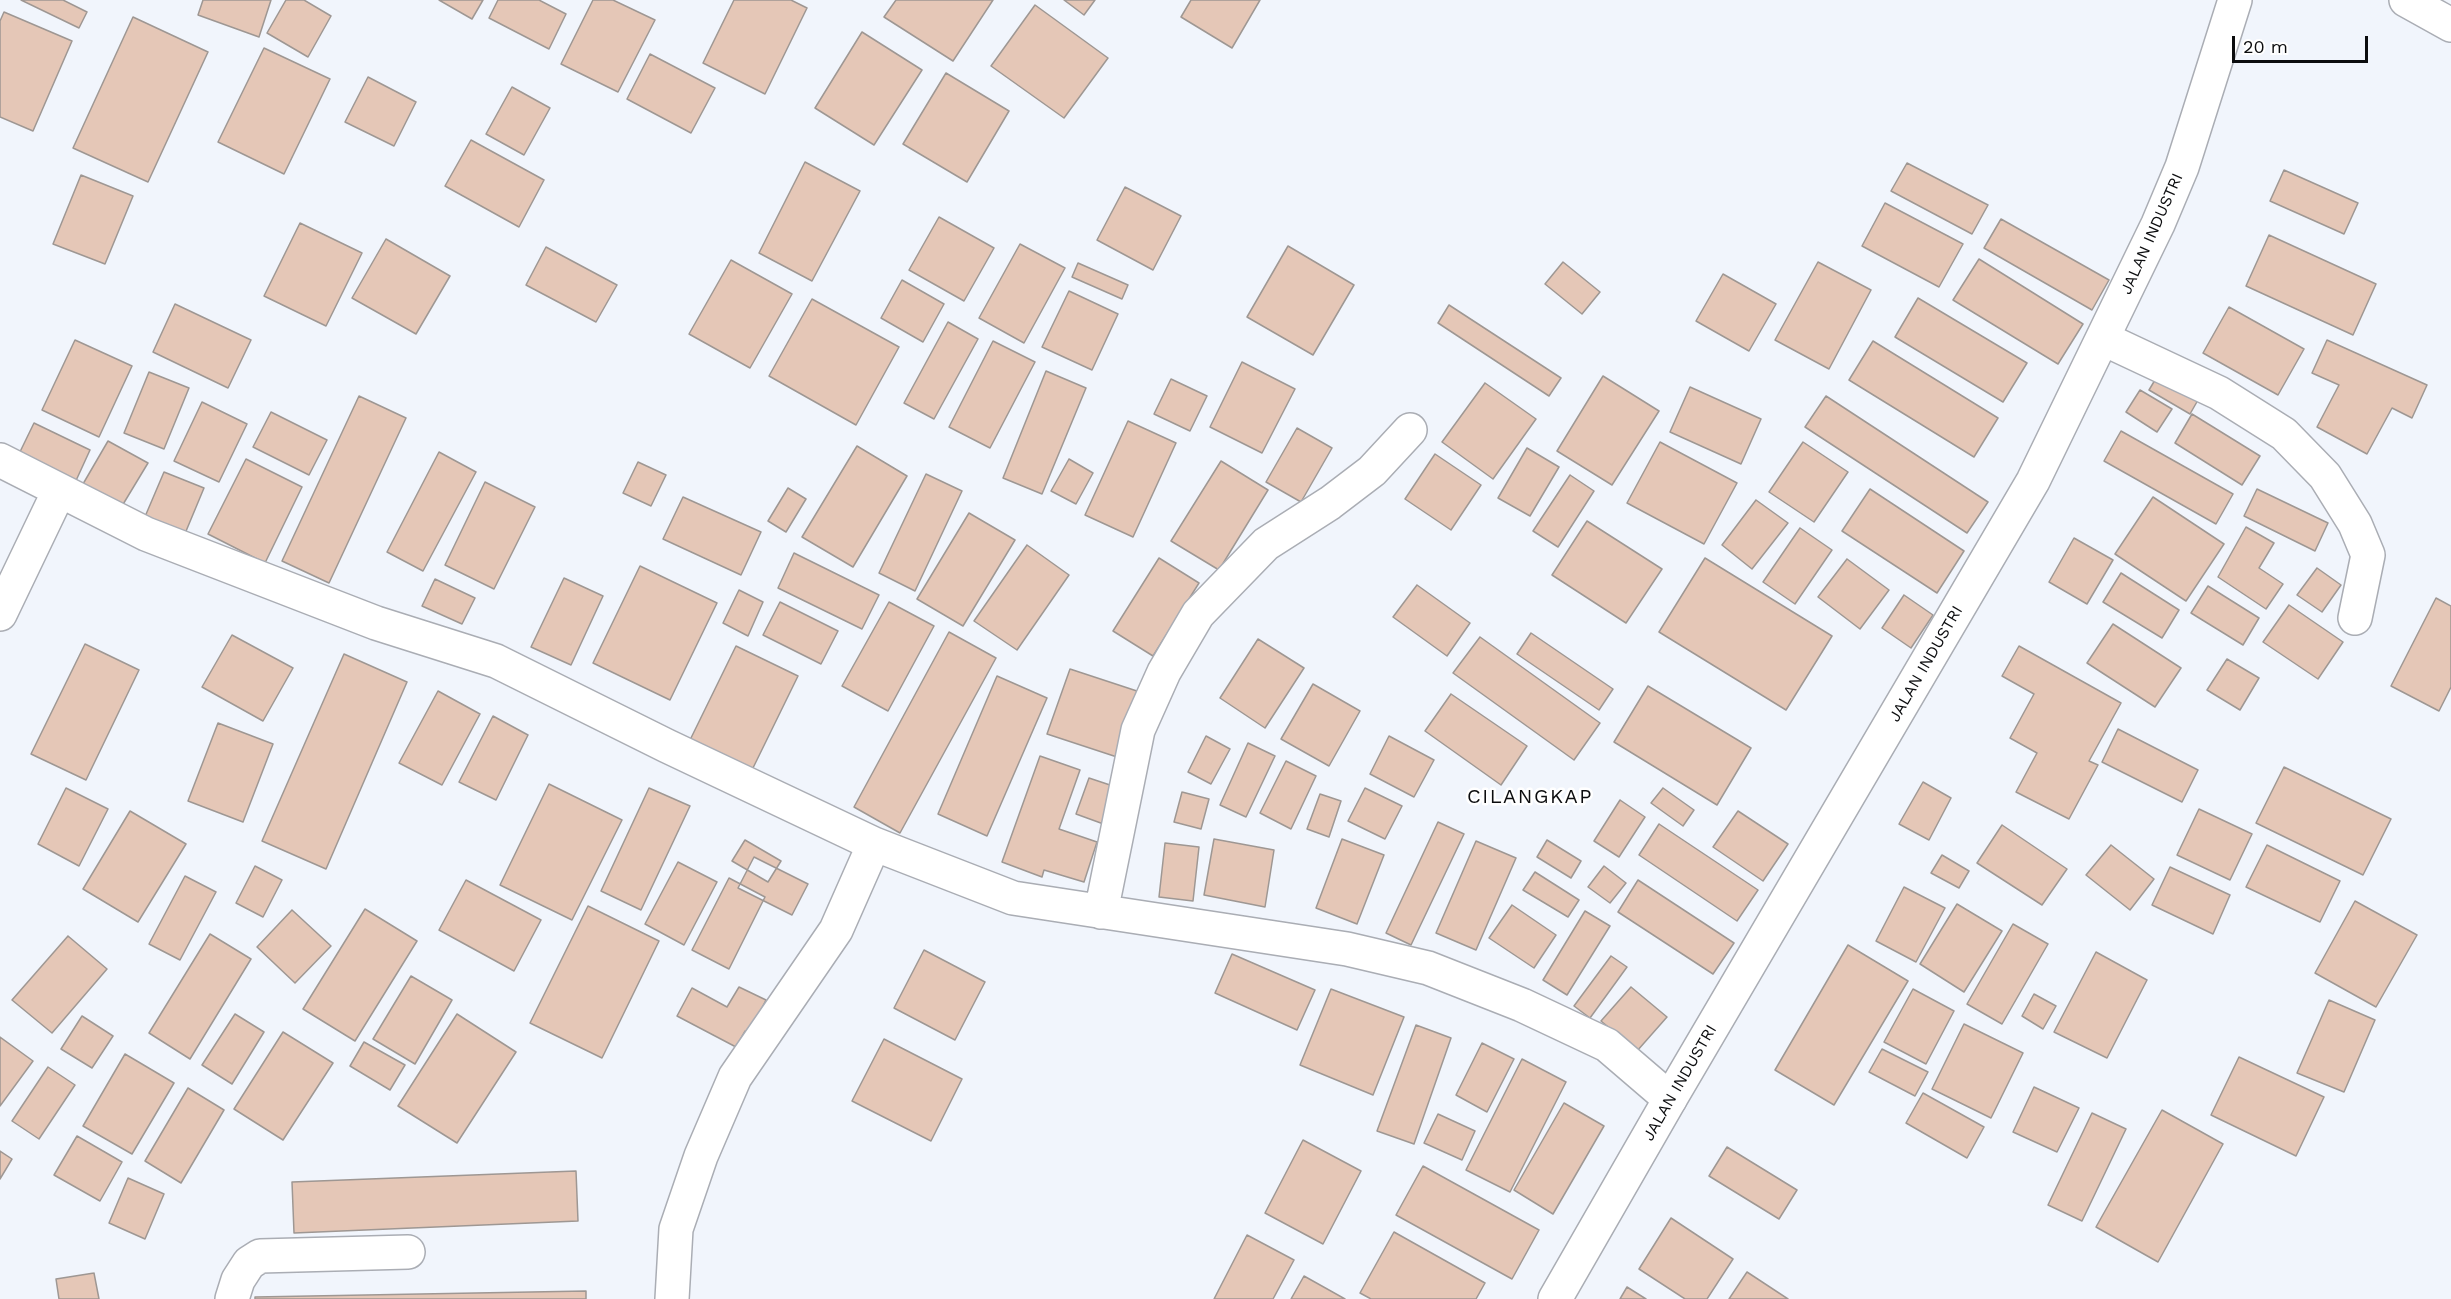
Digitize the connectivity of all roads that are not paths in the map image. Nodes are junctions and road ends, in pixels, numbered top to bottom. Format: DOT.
graph roads {
  1 [pos="2235,0"];
  2 [pos="2406,0"];
  3 [pos="2451,26"];
  4 [pos="2104,339"];
  5 [pos="1410,430"];
  6 [pos="0,460"];
  7 [pos="59,490"];
  8 [pos="0,614"];
  9 [pos="2355,618"];
  10 [pos="874,844"];
  11 [pos="1101,912"];
  12 [pos="1670,1099"];
  13 [pos="408,1252"];
  14 [pos="232,1299"];
  15 [pos="672,1299"];
  16 [pos="1555,1299"];
  1 -- 4 [label="street, JALAN INDUSTRI"];
  2 -- 3 [label="street"];
  4 -- 9 [label="street"];
  4 -- 12 [label="street, JALAN INDUSTRI"];
  5 -- 11 [label="street"];
  6 -- 7 [label="street"];
  7 -- 8 [label="street"];
  7 -- 10 [label="street"];
  10 -- 11 [label="street"];
  10 -- 15 [label="street"];
  11 -- 12 [label="street"];
  12 -- 16 [label="street, JALAN INDUSTRI"];
  13 -- 14 [label="street"];
}
